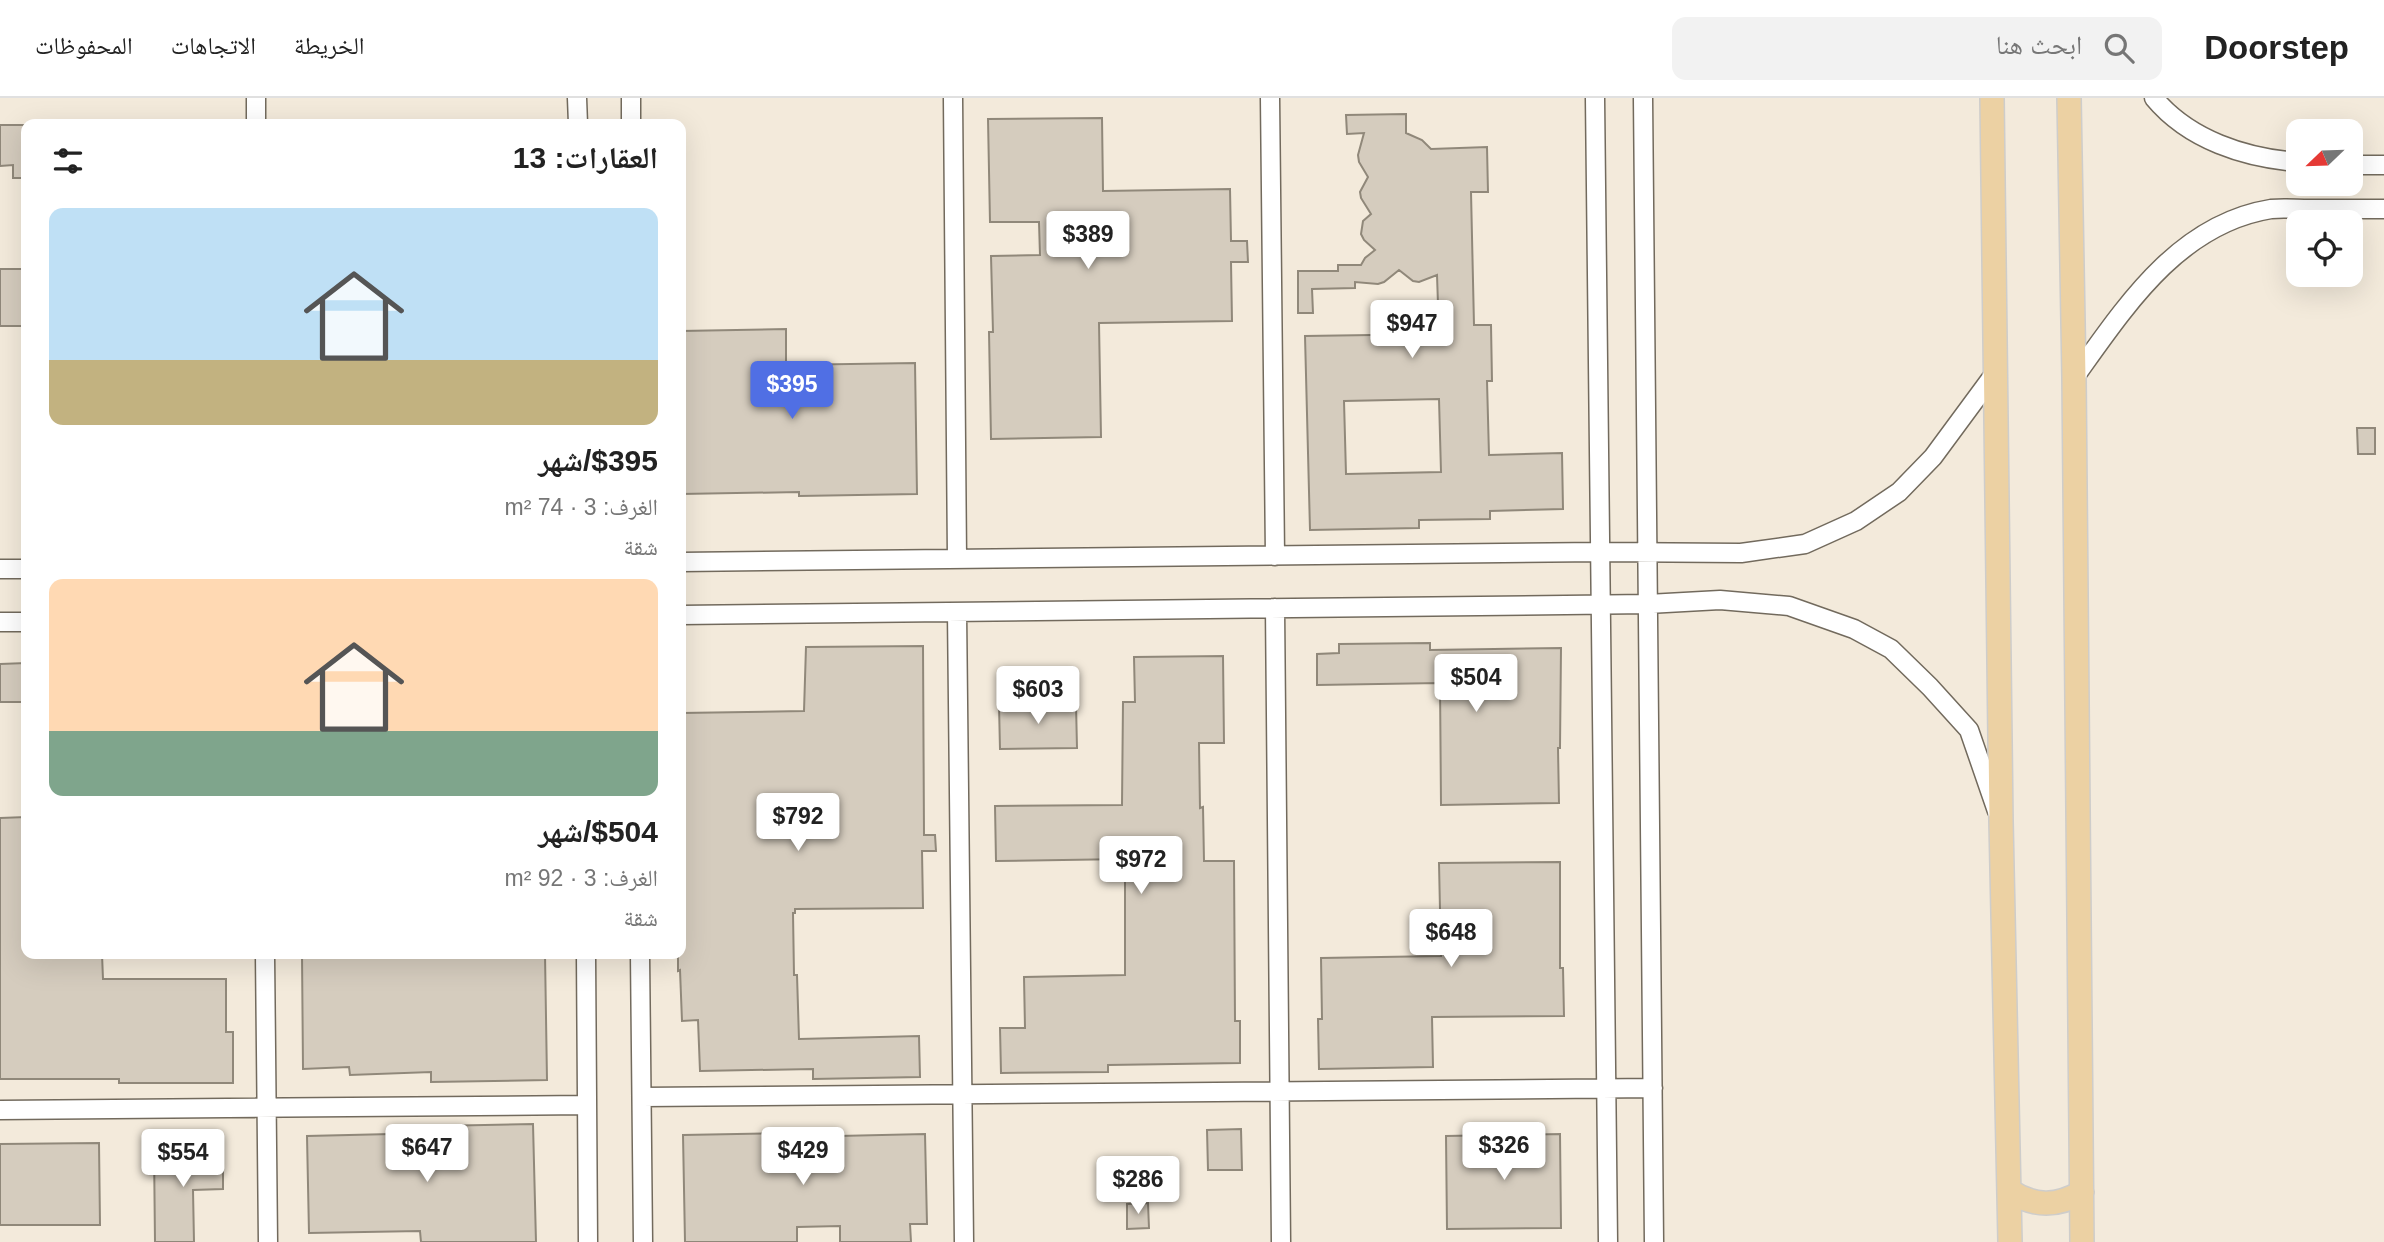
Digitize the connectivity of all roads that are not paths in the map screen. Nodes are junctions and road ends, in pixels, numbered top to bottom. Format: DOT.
graph roads {
  1 [pos="256,98"];
  2 [pos="578,98"];
  3 [pos="631,98"];
  4 [pos="953,98"];
  5 [pos="1270,98"];
  6 [pos="1595,98"];
  7 [pos="1643,98"];
  8 [pos="1992,98"];
  9 [pos="2069,98"];
  10 [pos="2154,98"];
  11 [pos="256,119"];
  12 [pos="578,119"];
  13 [pos="631,119"];
  14 [pos="2286,161"];
  15 [pos="2363,165"];
  16 [pos="2384,166"];
  17 [pos="2384,209"];
  18 [pos="1995,373"];
  19 [pos="2074,378"];
  20 [pos="1600,552"];
  21 [pos="1647,552"];
  22 [pos="1275,556"];
  23 [pos="957,559"];
  24 [pos="686,562"];
  25 [pos="0,569"];
  26 [pos="21,569"];
  27 [pos="1648,604"];
  28 [pos="1601,605"];
  29 [pos="1275,608"];
  30 [pos="957,612"];
  31 [pos="686,615"];
  32 [pos="0,622"];
  33 [pos="21,622"];
  34 [pos="2001,821"];
  35 [pos="265,959"];
  36 [pos="586,959"];
  37 [pos="640,959"];
  38 [pos="1606,1088"];
  39 [pos="1653,1088"];
  40 [pos="1279,1091"];
  41 [pos="962,1094"];
  42 [pos="642,1097"];
  43 [pos="587,1105"];
  44 [pos="266,1108"];
  45 [pos="0,1110"];
  46 [pos="2010,1191"];
  47 [pos="2082,1192"];
  48 [pos="268,1242"];
  49 [pos="588,1242"];
  50 [pos="643,1242"];
  51 [pos="964,1242"];
  52 [pos="1281,1242"];
  53 [pos="1608,1242"];
  54 [pos="1654,1242"];
  55 [pos="2010,1242"];
  56 [pos="2082,1242"];
  1 -- 11 [label="street"];
  2 -- 12 [label="street"];
  3 -- 13 [label="street"];
  4 -- 23 [label="street"];
  5 -- 22 [label="street"];
  6 -- 20 [label="street"];
  7 -- 21 [label="street"];
  8 -- 18 [label="main road"];
  9 -- 19 [label="main road"];
  10 -- 14 [label="street"];
  15 -- 16 [label="street"];
  17 -- 19 [label="street"];
  18 -- 21 [label="street"];
  18 -- 34 [label="main road"];
  19 -- 47 [label="main road"];
  20 -- 21 [label="street"];
  20 -- 22 [label="street"];
  20 -- 28 [label="street"];
  21 -- 27 [label="street"];
  22 -- 23 [label="street"];
  23 -- 24 [label="street"];
  25 -- 26 [label="street"];
  27 -- 28 [label="street"];
  27 -- 34 [label="street"];
  27 -- 39 [label="street"];
  28 -- 29 [label="street"];
  28 -- 38 [label="street"];
  29 -- 30 [label="street"];
  29 -- 40 [label="street"];
  30 -- 31 [label="street"];
  30 -- 41 [label="street"];
  32 -- 33 [label="street"];
  34 -- 46 [label="main road"];
  35 -- 44 [label="street"];
  36 -- 43 [label="street"];
  37 -- 42 [label="street"];
  38 -- 39 [label="street"];
  38 -- 40 [label="street"];
  38 -- 53 [label="street"];
  39 -- 54 [label="street"];
  40 -- 41 [label="street"];
  40 -- 52 [label="street"];
  41 -- 42 [label="street"];
  41 -- 51 [label="street"];
  42 -- 50 [label="street"];
  43 -- 44 [label="street"];
  43 -- 49 [label="street"];
  44 -- 45 [label="street"];
  44 -- 48 [label="street"];
  46 -- 47 [label="main road"];
  46 -- 55 [label="main road"];
  47 -- 56 [label="main road"];
}
